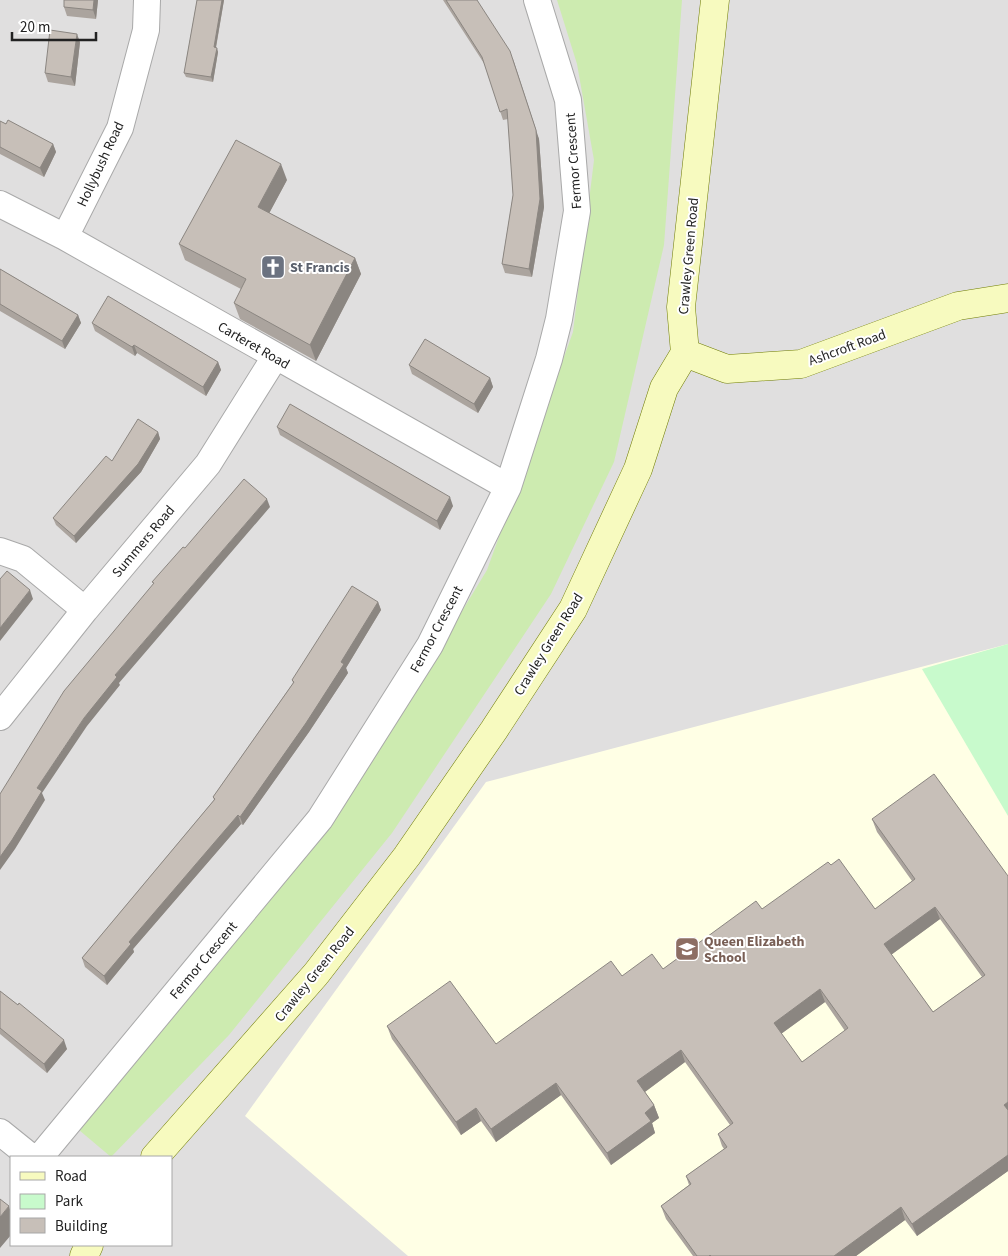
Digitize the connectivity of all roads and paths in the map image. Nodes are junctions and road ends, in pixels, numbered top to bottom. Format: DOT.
graph roads {
  1 [pos="147,0"];
  2 [pos="537,0"];
  3 [pos="715,0"];
  4 [pos="0,204"];
  5 [pos="65,237"];
  6 [pos="1008,298"];
  7 [pos="684,353"];
  8 [pos="275,357"];
  9 [pos="508,487"];
  10 [pos="0,551"];
  11 [pos="85,610"];
  12 [pos="0,717"];
  13 [pos="0,1132"];
  14 [pos="30,1156"];
  15 [pos="41,1156"];
  16 [pos="156,1156"];
  1 -- 5 [label="street, Hollybush Road"];
  2 -- 9 [label="street, Fermor Crescent"];
  3 -- 7 [label="street, Crawley Green Road"];
  4 -- 5 [label="street, Carteret Road"];
  5 -- 8 [label="street, Carteret Road"];
  6 -- 7 [label="street, Ashcroft Road"];
  7 -- 16 [label="street, Crawley Green Road"];
  8 -- 9 [label="street, Carteret Road"];
  8 -- 11 [label="street, Summers Road"];
  9 -- 15 [label="street, Fermor Crescent"];
  10 -- 11 [label="street"];
  11 -- 12 [label="street, Summers Road"];
  13 -- 14 [label="street"];
}
